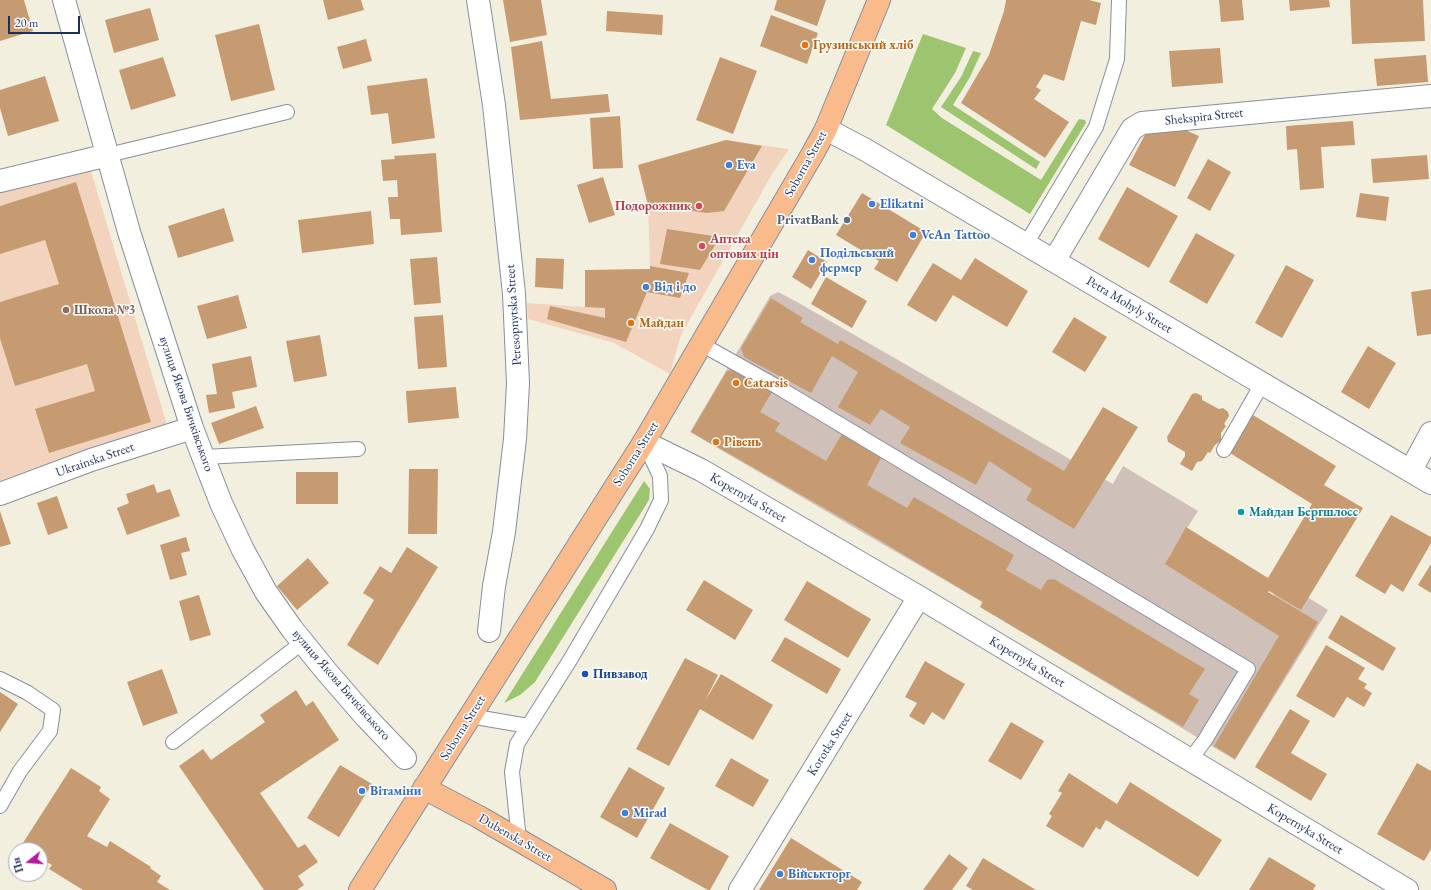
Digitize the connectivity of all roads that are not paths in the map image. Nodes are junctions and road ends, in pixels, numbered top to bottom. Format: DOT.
graph roads {
  1 [pos="64,0"];
  2 [pos="478,0"];
  3 [pos="879,0"];
  4 [pos="1119,0"];
  5 [pos="1431,96"];
  6 [pos="287,112"];
  7 [pos="826,129"];
  8 [pos="108,155"];
  9 [pos="0,181"];
  10 [pos="1026,244"];
  11 [pos="1054,261"];
  12 [pos="701,344"];
  13 [pos="1262,384"];
  14 [pos="192,428"];
  15 [pos="1431,433"];
  16 [pos="644,442"];
  17 [pos="358,449"];
  18 [pos="1224,450"];
  19 [pos="204,457"];
  20 [pos="1411,470"];
  21 [pos="1431,482"];
  22 [pos="0,494"];
  23 [pos="919,597"];
  24 [pos="489,631"];
  25 [pos="302,642"];
  26 [pos="0,679"];
  27 [pos="470,716"];
  28 [pos="528,726"];
  29 [pos="173,742"];
  30 [pos="405,758"];
  31 [pos="1190,760"];
  32 [pos="424,788"];
  33 [pos="0,806"];
  34 [pos="519,840"];
  35 [pos="360,890"];
  36 [pos="605,890"];
  37 [pos="740,890"];
  38 [pos="1407,890"];
  1 -- 8 [label="street, вулиця Якова Бичківського"];
  2 -- 24 [label="street, Peresopnytska Street"];
  3 -- 7 [label="main road, Soborna Street"];
  4 -- 10 [label="lane"];
  5 -- 11 [label="street, Shekspira Street"];
  6 -- 8 [label="lane"];
  7 -- 10 [label="street, Petra Mohyly Street"];
  7 -- 12 [label="main road, Soborna Street"];
  8 -- 9 [label="street"];
  8 -- 14 [label="street, вулиця Якова Бичківського"];
  10 -- 11 [label="street, Petra Mohyly Street"];
  11 -- 13 [label="street, Petra Mohyly Street"];
  12 -- 16 [label="main road, Soborna Street"];
  12 -- 31 [label="lane"];
  13 -- 18 [label="lane"];
  13 -- 20 [label="street, Petra Mohyly Street"];
  14 -- 19 [label="street, вулиця Якова Бичківського"];
  14 -- 22 [label="street, Ukrainska Street"];
  15 -- 20 [label="street"];
  16 -- 23 [label="street, Kopernyka Street"];
  16 -- 27 [label="main road, Soborna Street"];
  16 -- 28 [label="lane"];
  17 -- 19 [label="lane"];
  19 -- 25 [label="street, вулиця Якова Бичківського"];
  20 -- 21 [label="street, Petra Mohyly Street"];
  23 -- 31 [label="street, Kopernyka Street"];
  23 -- 37 [label="street, Korotka Street"];
  25 -- 29 [label="lane"];
  25 -- 30 [label="street, вулиця Якова Бичківського"];
  26 -- 33 [label="lane"];
  27 -- 28 [label="lane"];
  27 -- 32 [label="main road, Soborna Street"];
  28 -- 34 [label="lane"];
  31 -- 38 [label="street, Kopernyka Street"];
  32 -- 34 [label="main road, Dubenska Street"];
  32 -- 35 [label="main road, Soborna Street"];
  34 -- 36 [label="main road, Dubenska Street"];
}
